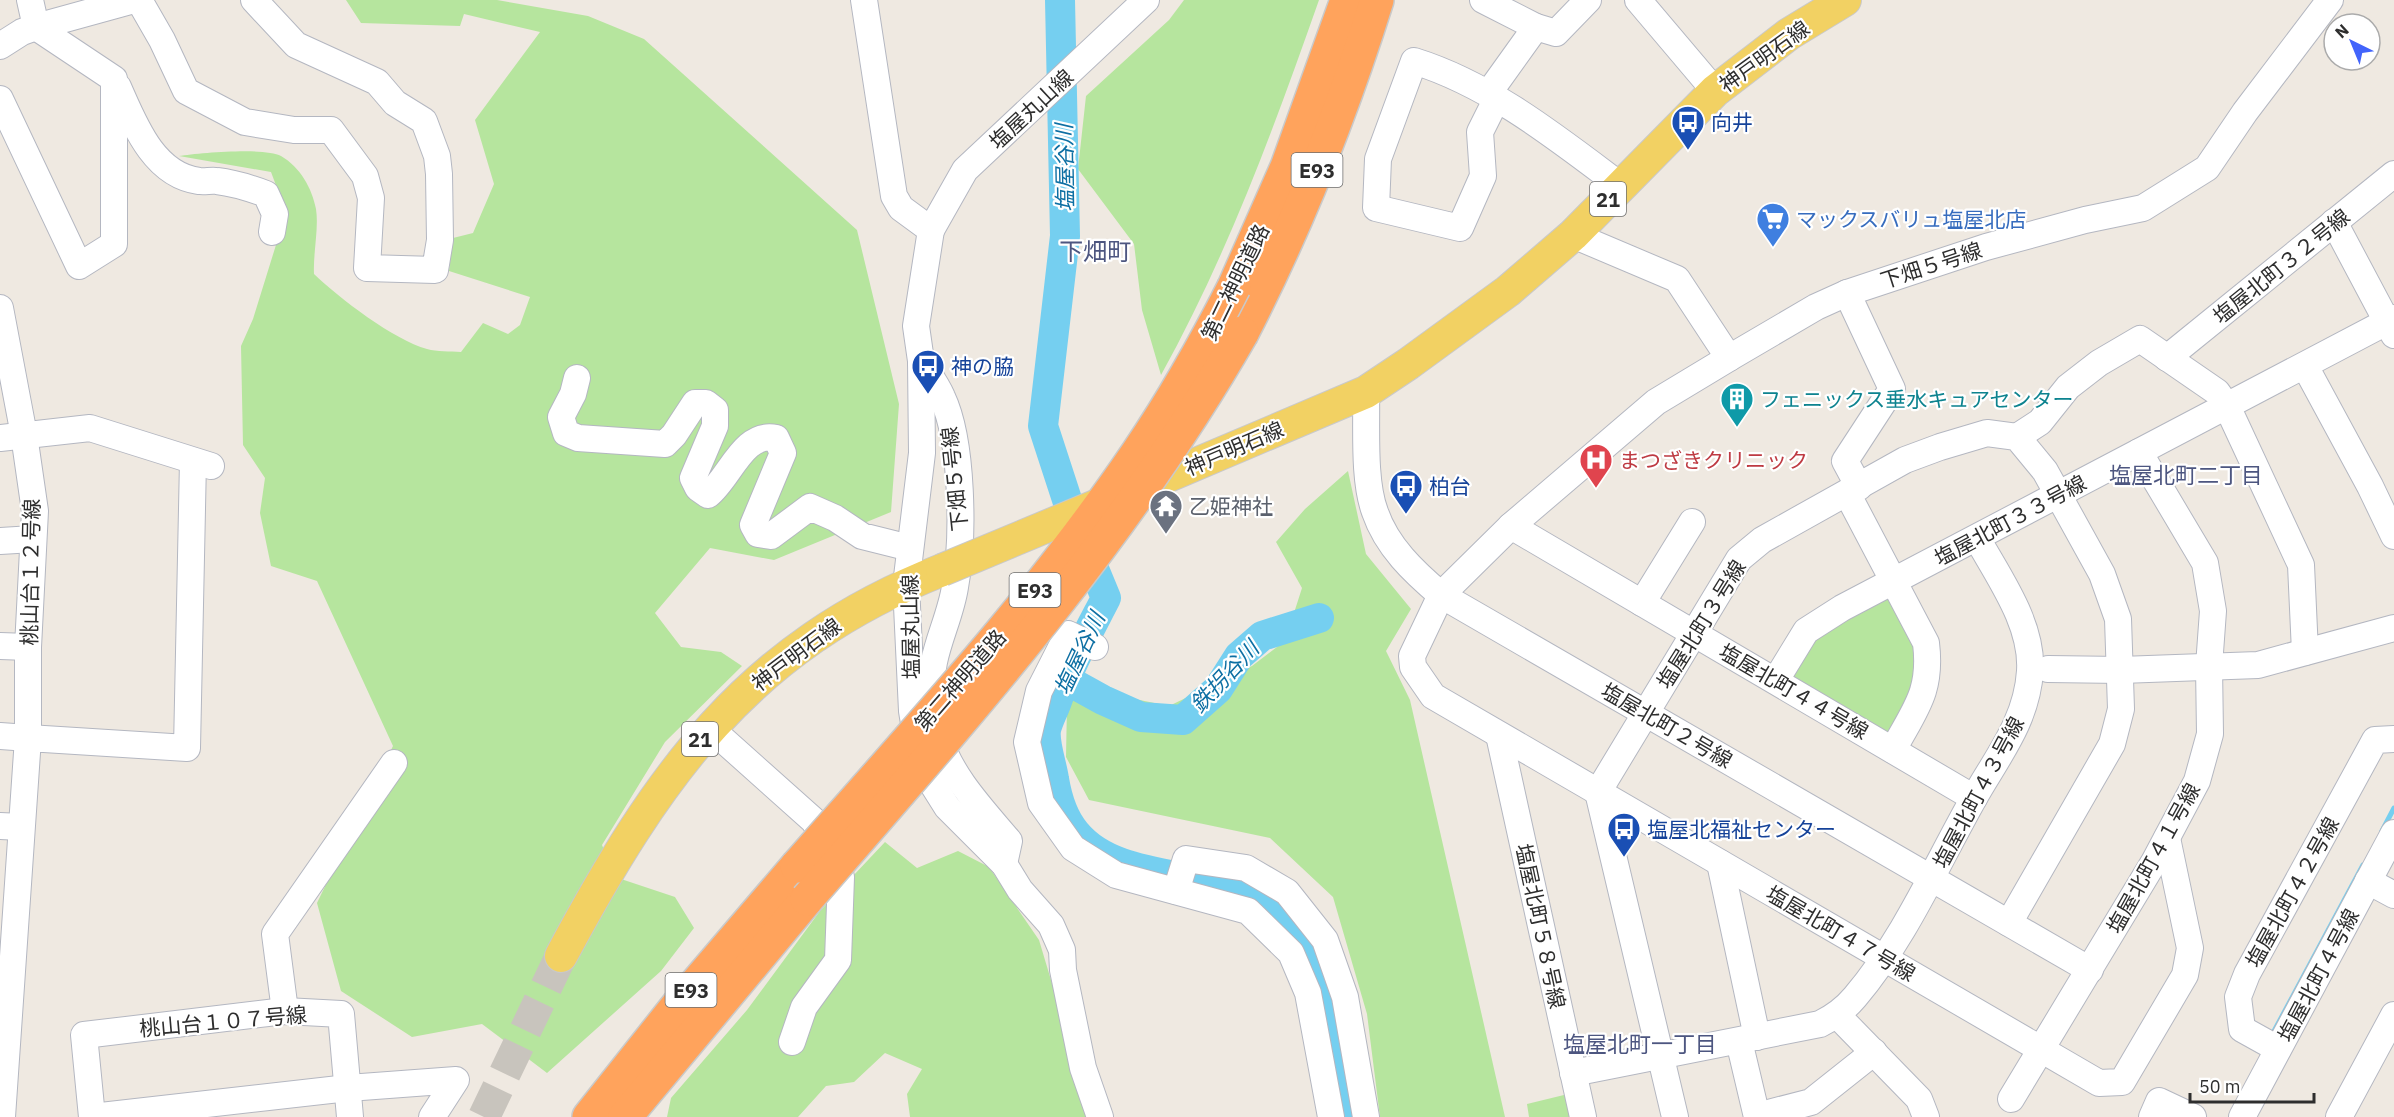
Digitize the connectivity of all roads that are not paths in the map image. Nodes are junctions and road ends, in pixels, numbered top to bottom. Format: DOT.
graph roads {
  1 [pos="30,0"];
  2 [pos="136,0"];
  3 [pos="254,0"];
  4 [pos="864,0"];
  5 [pos="1347,0"];
  6 [pos="1377,0"];
  7 [pos="1588,0"];
  8 [pos="1638,0"];
  9 [pos="2330,0"];
  10 [pos="1837,2"];
  11 [pos="1499,3"];
  12 [pos="92,6"];
  13 [pos="1139,7"];
  14 [pos="36,27"];
  15 [pos="1536,27"];
  16 [pos="0,46"];
  17 [pos="114,79"];
  18 [pos="1715,91"];
  19 [pos="0,99"];
  20 [pos="1497,100"];
  21 [pos="2394,174"];
  22 [pos="1621,186"];
  23 [pos="2334,222"];
  24 [pos="931,230"];
  25 [pos="272,232"];
  26 [pos="1573,235"];
  27 [pos="1846,293"];
  28 [pos="1,313"];
  29 [pos="2392,325"];
  30 [pos="1729,358"];
  31 [pos="2167,358"];
  32 [pos="921,361"];
  33 [pos="2305,366"];
  34 [pos="577,378"];
  35 [pos="1366,392"];
  36 [pos="2227,406"];
  37 [pos="12,436"];
  38 [pos="2017,437"];
  39 [pos="2139,453"];
  40 [pos="1853,490"];
  41 [pos="2058,496"];
  42 [pos="1692,522"];
  43 [pos="1511,526"];
  44 [pos="2394,536"];
  45 [pos="1977,538"];
  46 [pos="33,539"];
  47 [pos="0,541"];
  48 [pos="910,548"];
  49 [pos="1893,582"];
  50 [pos="906,585"];
  51 [pos="1441,595"];
  52 [pos="1642,603"];
  53 [pos="2394,628"];
  54 [pos="1694,633"];
  55 [pos="0,646"];
  56 [pos="28,647"];
  57 [pos="1095,647"];
  58 [pos="2305,652"];
  59 [pos="2209,666"];
  60 [pos="2048,669"];
  61 [pos="2121,670"];
  62 [pos="1776,680"];
  63 [pos="1646,712"];
  64 [pos="710,728"];
  65 [pos="1499,735"];
  66 [pos="0,736"];
  67 [pos="28,738"];
  68 [pos="2394,739"];
  69 [pos="1893,750"];
  70 [pos="394,763"];
  71 [pos="1598,792"];
  72 [pos="1974,798"];
  73 [pos="11,826"];
  74 [pos="2394,833"];
  75 [pos="2167,838"];
  76 [pos="1720,863"];
  77 [pos="1004,864"];
  78 [pos="1932,878"];
  79 [pos="2368,881"];
  80 [pos="1176,891"];
  81 [pos="2394,896"];
  82 [pos="7,918"];
  83 [pos="2009,923"];
  84 [pos="561,956"];
  85 [pos="1884,958"];
  86 [pos="2090,970"];
  87 [pos="4,1010"];
  88 [pos="285,1011"];
  89 [pos="1837,1015"];
  90 [pos="2394,1015"];
  91 [pos="701,1023"];
  92 [pos="1748,1039"];
  93 [pos="792,1042"];
  94 [pos="2278,1049"];
  95 [pos="2042,1050"];
  96 [pos="1874,1052"];
  97 [pos="1659,1057"];
  98 [pos="624,1071"];
  99 [pos="1573,1072"];
  100 [pos="348,1088"];
  101 [pos="2011,1100"];
  102 [pos="2246,1116"];
  103 [pos="2,1117"];
  104 [pos="92,1117"];
  105 [pos="350,1117"];
  106 [pos="432,1117"];
  107 [pos="583,1117"];
  108 [pos="589,1117"];
  109 [pos="625,1117"];
  110 [pos="636,1117"];
  111 [pos="1100,1117"];
  112 [pos="1331,1117"];
  113 [pos="1366,1117"];
  114 [pos="1583,1117"];
  115 [pos="1675,1117"];
  116 [pos="1757,1117"];
  117 [pos="1926,1117"];
  118 [pos="2152,1117"];
  119 [pos="2193,1117"];
  120 [pos="2339,1117"];
  1 -- 14 [label="street"];
  2 -- 3 [label="street"];
  2 -- 12 [label="street"];
  4 -- 24 [label="street"];
  5 -- 98 [label="highway, 第二神明道路 / E93, bridge"];
  6 -- 91 [label="highway, 第二神明道路 / E93, bridge"];
  7 -- 15 [label="street"];
  8 -- 18 [label="street"];
  9 -- 27 [label="street, 下畑５号線"];
  10 -- 18 [label="main road, 神戸明石線 / 21"];
  11 -- 15 [label="street"];
  12 -- 14 [label="street"];
  13 -- 24 [label="street, 塩屋丸山線"];
  14 -- 16 [label="street"];
  14 -- 17 [label="street"];
  15 -- 20 [label="street"];
  17 -- 19 [label="street"];
  17 -- 25 [label="street"];
  18 -- 22 [label="main road, 神戸明石線 / 21"];
  20 -- 20 [label="street"];
  20 -- 22 [label="street"];
  21 -- 23 [label="street, 塩屋北町３２号線"];
  22 -- 26 [label="main road, 神戸明石線 / 21"];
  23 -- 29 [label="street"];
  23 -- 31 [label="street, 塩屋北町３２号線"];
  24 -- 32 [label="street, 塩屋丸山線"];
  26 -- 30 [label="street"];
  26 -- 35 [label="main road, 神戸明石線 / 21"];
  27 -- 30 [label="street, 下畑５号線"];
  27 -- 40 [label="street"];
  28 -- 37 [label="street, 桃山台１２号線"];
  29 -- 33 [label="street, 塩屋北町３３号線"];
  30 -- 43 [label="street, 下畑５号線"];
  31 -- 36 [label="street"];
  31 -- 38 [label="street"];
  32 -- 48 [label="street, 塩屋丸山線"];
  32 -- 77 [label="street, 下畑５号線"];
  33 -- 36 [label="street, 塩屋北町３３号線"];
  33 -- 44 [label="street"];
  34 -- 48 [label="street"];
  35 -- 50 [label="main road, 神戸明石線 / 21, bridge"];
  35 -- 51 [label="street, 塩屋北町２号線"];
  36 -- 39 [label="street, 塩屋北町３３号線"];
  36 -- 58 [label="street"];
  37 -- 46 [label="street, 桃山台１２号線"];
  37 -- 67 [label="street"];
  38 -- 40 [label="street, 塩屋北町３号線"];
  38 -- 41 [label="street"];
  39 -- 41 [label="street, 塩屋北町３３号線"];
  39 -- 59 [label="street, 塩屋北町４１号線"];
  40 -- 49 [label="street"];
  40 -- 54 [label="street, 塩屋北町３号線"];
  41 -- 45 [label="street, 塩屋北町３３号線"];
  41 -- 61 [label="street"];
  42 -- 52 [label="street"];
  43 -- 51 [label="street"];
  43 -- 52 [label="street, 塩屋北町４４号線"];
  45 -- 49 [label="street, 塩屋北町３３号線"];
  45 -- 72 [label="street, 塩屋北町４３号線"];
  46 -- 47 [label="street"];
  46 -- 56 [label="street, 桃山台１２号線"];
  48 -- 50 [label="street, 塩屋丸山線"];
  49 -- 62 [label="street, 塩屋北町３３号線"];
  49 -- 69 [label="street"];
  50 -- 64 [label="main road, 神戸明石線 / 21"];
  50 -- 77 [label="street, 塩屋丸山線"];
  51 -- 63 [label="street, 塩屋北町２号線"];
  51 -- 65 [label="street, 塩屋北町４７号線"];
  52 -- 54 [label="street, 塩屋北町４４号線"];
  53 -- 58 [label="street"];
  54 -- 62 [label="street, 塩屋北町４４号線"];
  54 -- 63 [label="street, 塩屋北町３号線"];
  55 -- 56 [label="street"];
  56 -- 67 [label="street, 桃山台１２号線"];
  57 -- 80 [label="street"];
  58 -- 59 [label="street"];
  59 -- 61 [label="street"];
  59 -- 75 [label="street, 塩屋北町４１号線"];
  60 -- 61 [label="street"];
  61 -- 83 [label="street"];
  62 -- 69 [label="street, 塩屋北町４４号線"];
  63 -- 71 [label="street, 塩屋北町３号線"];
  63 -- 78 [label="street, 塩屋北町２号線"];
  64 -- 84 [label="main road, 神戸明石線 / 21"];
  64 -- 93 [label="street"];
  65 -- 71 [label="street, 塩屋北町４７号線"];
  65 -- 99 [label="street, 塩屋北町５８号線"];
  66 -- 67 [label="street"];
  67 -- 73 [label="street, 桃山台１２号線"];
  68 -- 94 [label="street, 塩屋北町４２号線"];
  69 -- 72 [label="street, 塩屋北町４４号線"];
  70 -- 88 [label="street"];
  71 -- 76 [label="street, 塩屋北町４７号線"];
  71 -- 97 [label="street"];
  72 -- 78 [label="street, 塩屋北町４３号線"];
  73 -- 82 [label="street, 桃山台１２号線"];
  74 -- 79 [label="street, 塩屋北町４号線"];
  75 -- 86 [label="street, 塩屋北町４１号線"];
  75 -- 95 [label="street, 塩屋北町４７号線"];
  76 -- 85 [label="street, 塩屋北町４７号線"];
  76 -- 92 [label="street"];
  77 -- 111 [label="street, 塩屋丸山線"];
  78 -- 83 [label="street, 塩屋北町２号線"];
  78 -- 85 [label="street"];
  79 -- 81 [label="street"];
  79 -- 94 [label="street, 塩屋北町４号線"];
  80 -- 112 [label="street"];
  80 -- 113 [label="street"];
  82 -- 87 [label="street, 桃山台１２号線"];
  83 -- 86 [label="street, 塩屋北町２号線"];
  85 -- 89 [label="street"];
  85 -- 95 [label="street, 塩屋北町４７号線"];
  86 -- 95 [label="street, 塩屋北町４１号線"];
  87 -- 103 [label="street, 桃山台１２号線"];
  88 -- 100 [label="street, 桃山台１０７号線"];
  88 -- 104 [label="street, 桃山台１０７号線"];
  89 -- 92 [label="street"];
  89 -- 96 [label="street"];
  90 -- 120 [label="street"];
  91 -- 109 [label="highway, 第二神明道路 / E93"];
  91 -- 110 [label="highway"];
  92 -- 97 [label="street"];
  92 -- 116 [label="street"];
  94 -- 102 [label="street, 塩屋北町４号線"];
  95 -- 101 [label="street, 塩屋北町４１号線"];
  96 -- 116 [label="street"];
  96 -- 117 [label="street"];
  97 -- 99 [label="street"];
  97 -- 115 [label="street"];
  98 -- 107 [label="highway"];
  98 -- 108 [label="highway, 第二神明道路 / E93"];
  99 -- 114 [label="street, 塩屋北町５８号線"];
  100 -- 104 [label="street"];
  100 -- 105 [label="street, 桃山台１０７号線"];
  100 -- 106 [label="street"];
  118 -- 119 [label="street"];
}
